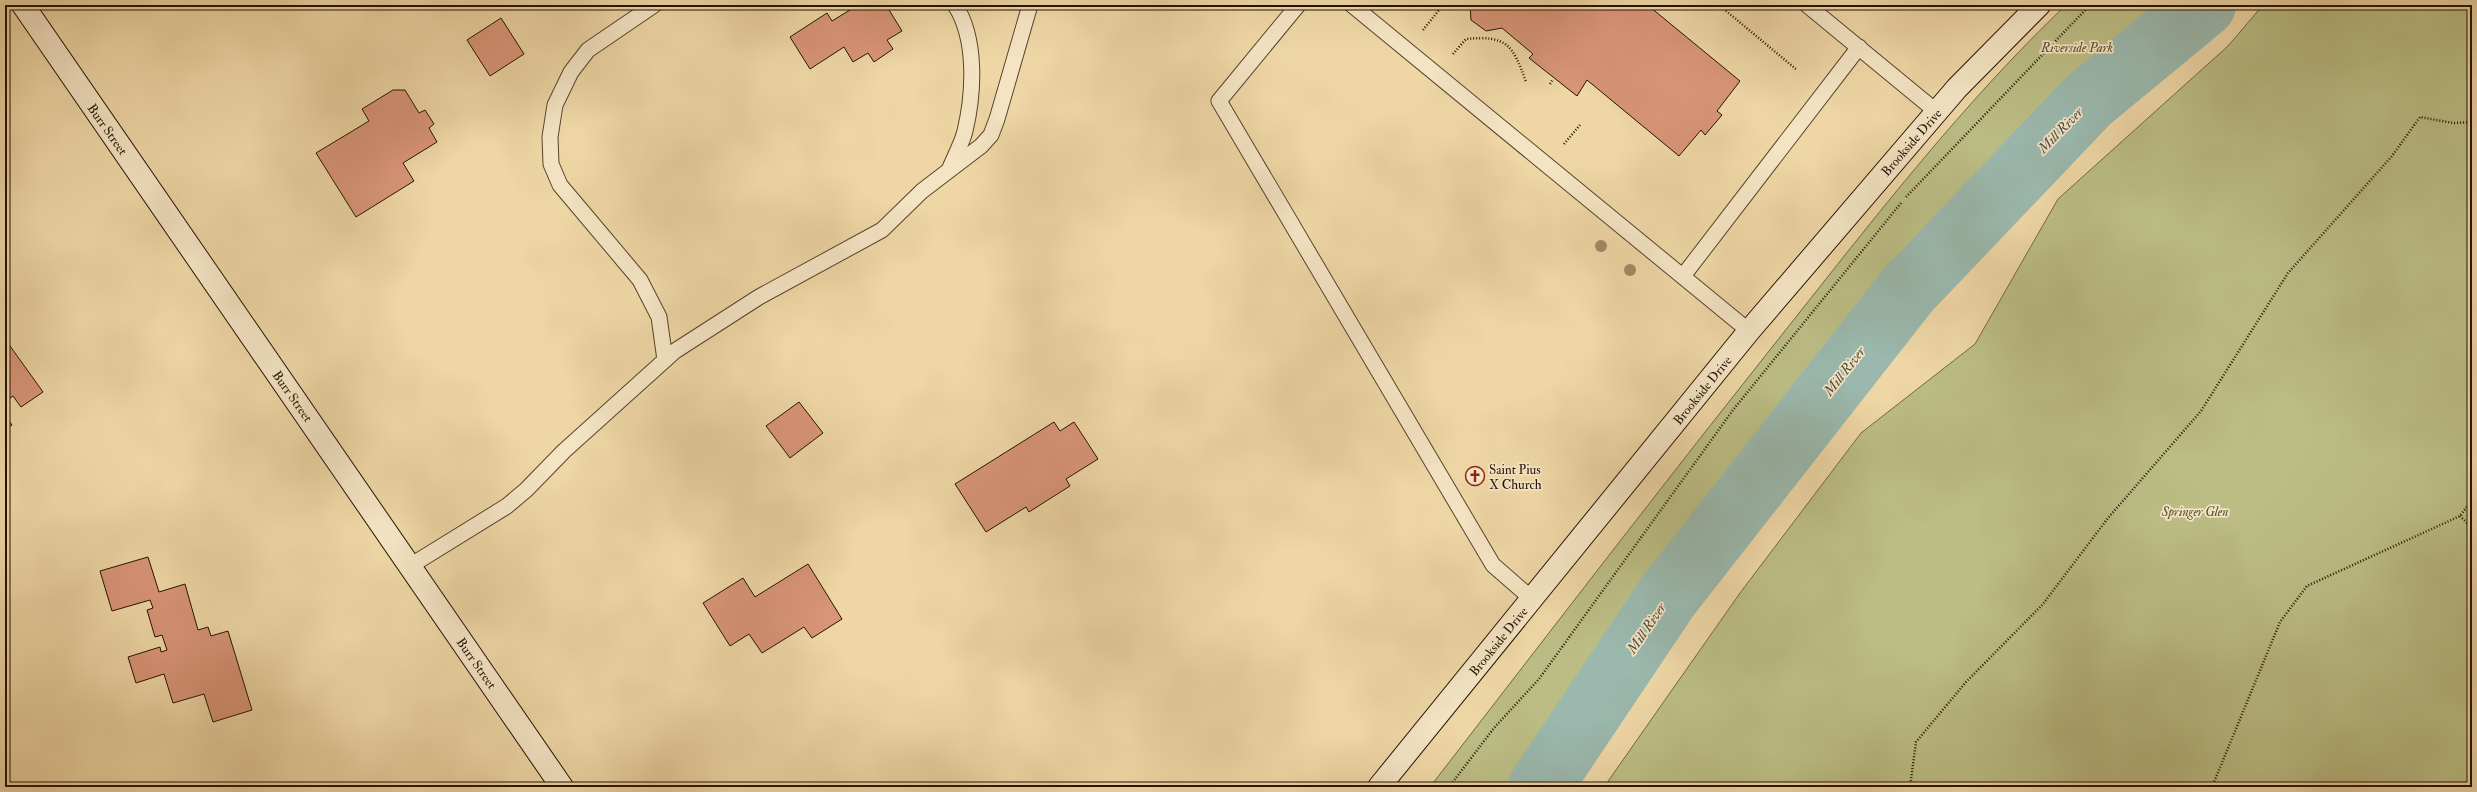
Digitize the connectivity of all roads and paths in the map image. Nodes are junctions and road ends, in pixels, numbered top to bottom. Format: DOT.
graph roads {
  1 [pos="23,5"];
  2 [pos="654,5"];
  3 [pos="955,5"];
  4 [pos="1030,5"];
  5 [pos="1298,5"];
  6 [pos="1352,5"];
  7 [pos="1442,5"];
  8 [pos="1807,5"];
  9 [pos="2039,5"];
  10 [pos="2090,5"];
  11 [pos="1721,6"];
  12 [pos="1419,35"];
  13 [pos="1859,47"];
  14 [pos="1448,59"];
  15 [pos="1797,70"];
  16 [pos="1553,79"];
  17 [pos="1526,82"];
  18 [pos="1550,84"];
  19 [pos="1937,112"];
  20 [pos="2472,122"];
  21 [pos="1580,125"];
  22 [pos="1563,146"];
  23 [pos="950,168"];
  24 [pos="1683,276"];
  25 [pos="1749,331"];
  26 [pos="666,360"];
  27 [pos="2472,500"];
  28 [pos="2460,516"];
  29 [pos="2472,528"];
  30 [pos="410,566"];
  31 [pos="1532,599"];
  32 [pos="562,787"];
  33 [pos="1379,787"];
  34 [pos="1449,787"];
  35 [pos="1910,787"];
  36 [pos="2212,787"];
  1 -- 30 [label="main road, Burr Street"];
  2 -- 26 [label="lane"];
  3 -- 23 [label="lane"];
  4 -- 23 [label="lane"];
  5 -- 31 [label="lane"];
  6 -- 24 [label="lane"];
  7 -- 12 [label="path"];
  8 -- 13 [label="lane"];
  9 -- 19 [label="main road, Brookside Drive"];
  10 -- 34 [label="path"];
  11 -- 15 [label="path"];
  13 -- 19 [label="lane"];
  13 -- 24 [label="lane"];
  14 -- 17 [label="path"];
  16 -- 18 [label="path"];
  19 -- 25 [label="main road, Brookside Drive"];
  20 -- 35 [label="path"];
  21 -- 22 [label="path"];
  23 -- 26 [label="lane"];
  24 -- 25 [label="lane"];
  25 -- 31 [label="main road, Brookside Drive"];
  26 -- 30 [label="lane"];
  27 -- 28 [label="path"];
  28 -- 29 [label="path"];
  28 -- 36 [label="path"];
  30 -- 32 [label="main road, Burr Street"];
  31 -- 33 [label="main road, Brookside Drive"];
}
